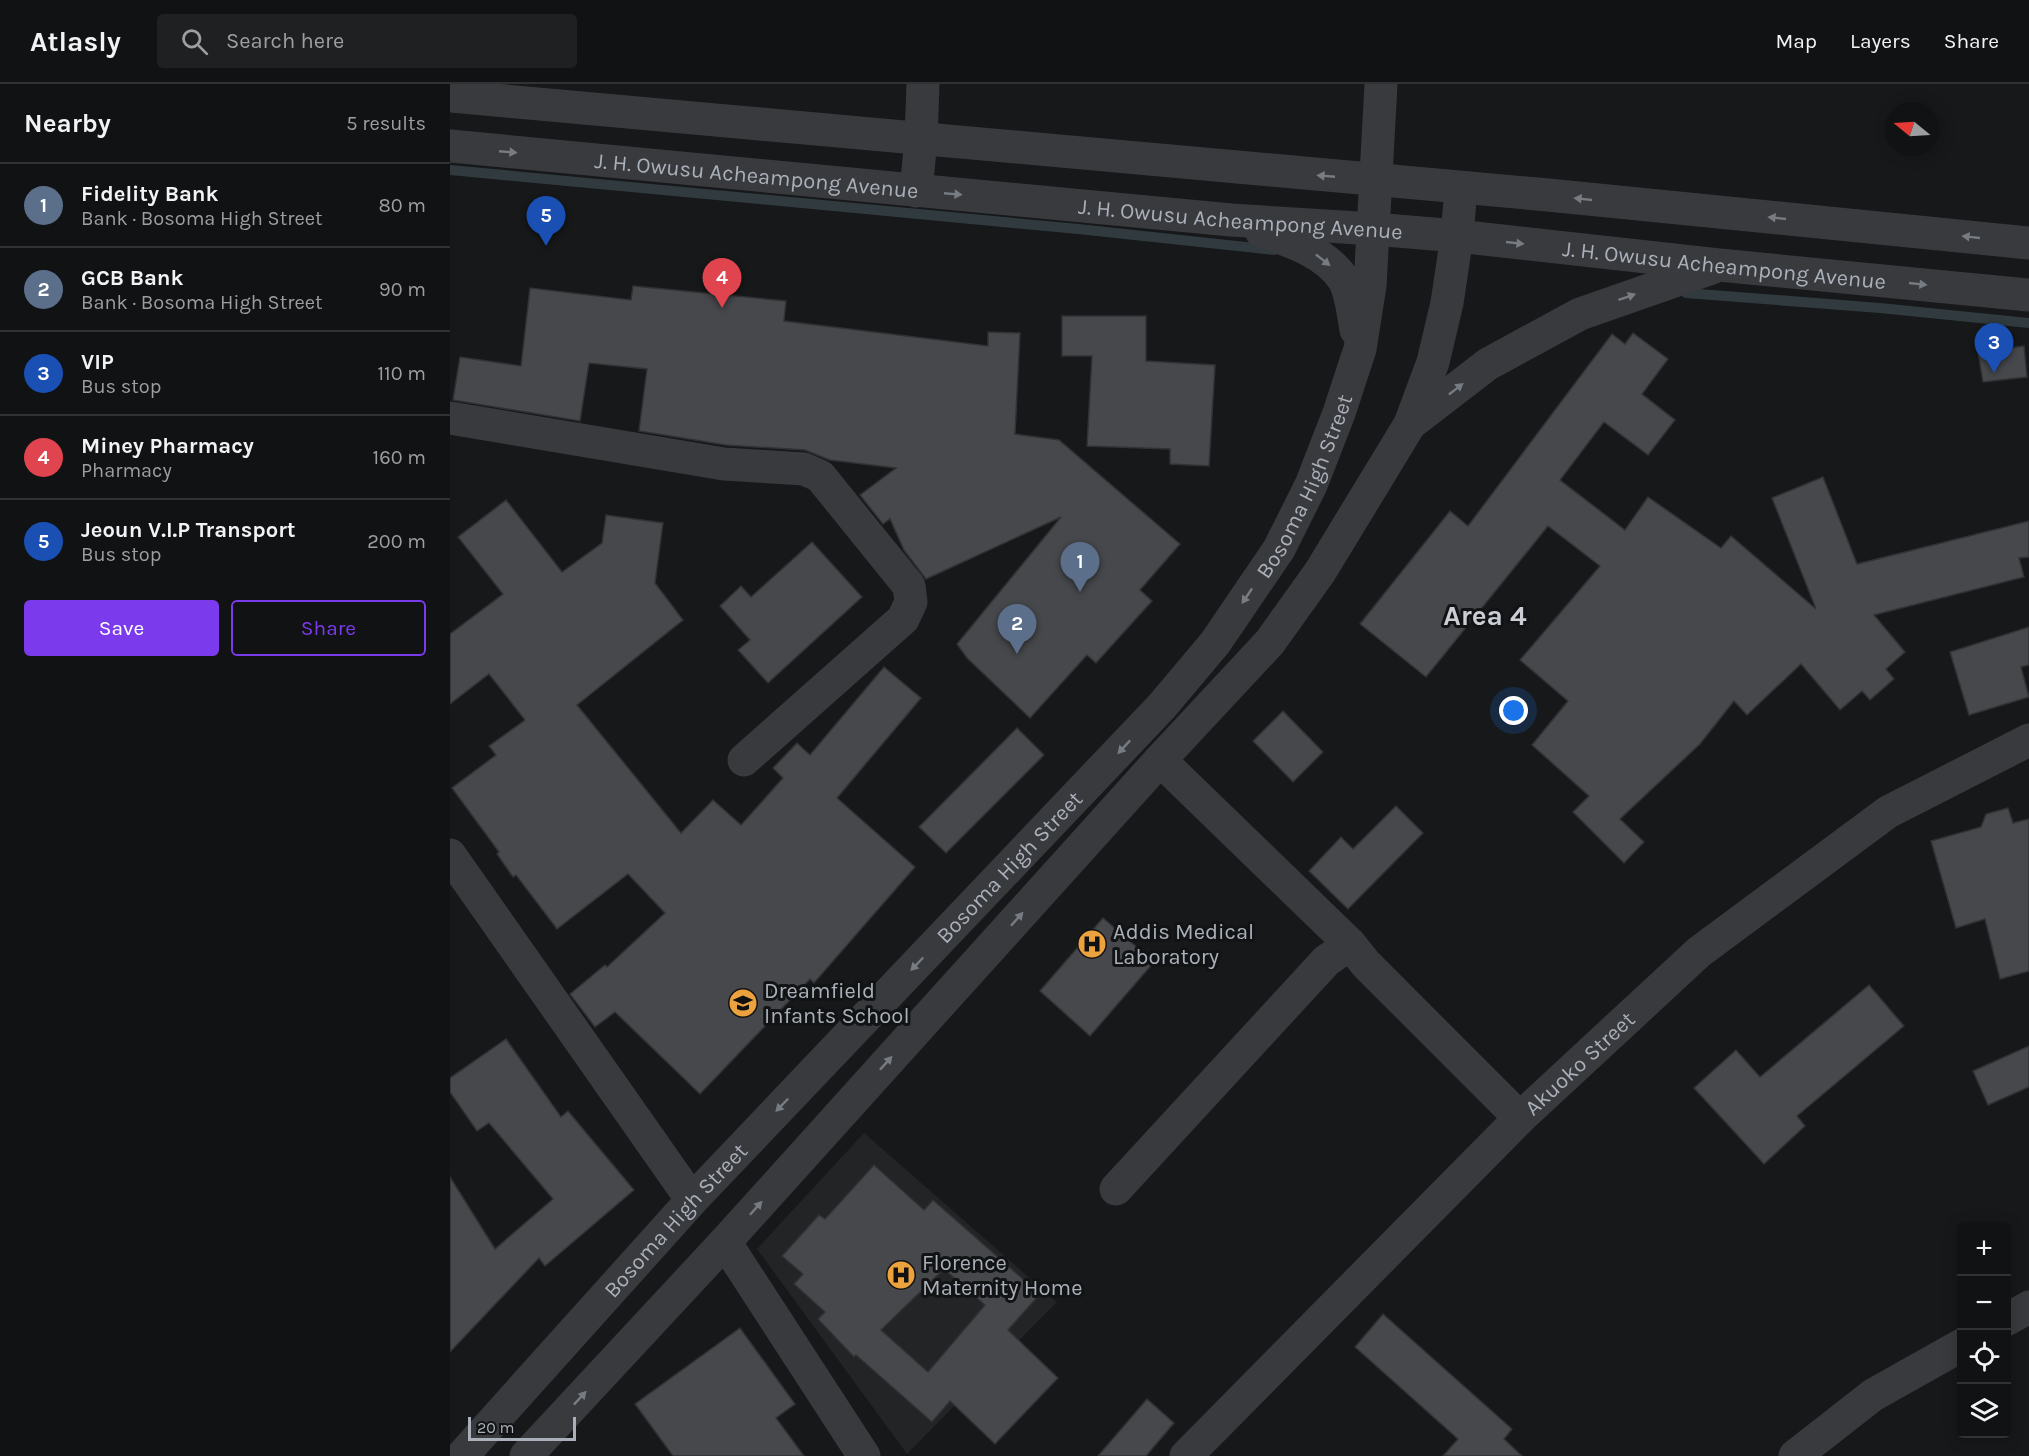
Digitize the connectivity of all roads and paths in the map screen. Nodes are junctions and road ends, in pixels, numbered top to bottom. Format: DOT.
graph roads {
  1 [pos="923,84"];
  2 [pos="1381,84"];
  3 [pos="450,96"];
  4 [pos="921,139"];
  5 [pos="450,146"];
  6 [pos="1377,180"];
  7 [pos="1461,188"];
  8 [pos="916,190"];
  9 [pos="1231,220"];
  10 [pos="1374,229"];
  11 [pos="1457,236"];
  12 [pos="2029,243"];
  13 [pos="1719,265"];
  14 [pos="2029,295"];
  15 [pos="1360,349"];
  16 [pos="450,418"];
  17 [pos="1410,424"];
  18 [pos="2029,740"];
  19 [pos="744,760"];
  20 [pos="1160,760"];
  21 [pos="450,855"];
  22 [pos="1350,944"];
  23 [pos="1520,1118"];
  24 [pos="1116,1189"];
  25 [pos="692,1200"];
  26 [pos="725,1242"];
  27 [pos="2029,1307"];
  28 [pos="2011,1318"];
  29 [pos="1957,1348"];
  30 [pos="462,1456"];
  31 [pos="526,1456"];
  32 [pos="864,1456"];
  33 [pos="1186,1456"];
  34 [pos="1795,1456"];
  1 -- 4 [label="street"];
  2 -- 6 [label="street, Bosoma High Street"];
  3 -- 4 [label="street"];
  6 -- 4 [label="street, one-way"];
  4 -- 8 [label="street"];
  5 -- 8 [label="street, J. H. Owusu Acheampong Avenue, one-way"];
  6 -- 7 [label="street"];
  6 -- 10 [label="street, Bosoma High Street"];
  7 -- 11 [label="street, Bosoma High Street"];
  12 -- 7 [label="street, one-way"];
  8 -- 9 [label="street, J. H. Owusu Acheampong Avenue, one-way"];
  9 -- 10 [label="street, J. H. Owusu Acheampong Avenue"];
  9 -- 15 [label="street, one-way"];
  10 -- 11 [label="street, J. H. Owusu Acheampong Avenue"];
  10 -- 15 [label="street, Bosoma High Street"];
  11 -- 13 [label="street, J. H. Owusu Acheampong Avenue, one-way"];
  11 -- 17 [label="street, Bosoma High Street"];
  13 -- 14 [label="street, J. H. Owusu Acheampong Avenue, one-way"];
  17 -- 13 [label="street, one-way"];
  15 -- 25 [label="street, Bosoma High Street, one-way"];
  16 -- 19 [label="street"];
  17 -- 20 [label="street, Bosoma High Street"];
  18 -- 23 [label="street, Akuoko Street"];
  20 -- 22 [label="street"];
  26 -- 20 [label="street, Bosoma High Street, one-way"];
  21 -- 25 [label="street"];
  22 -- 23 [label="street"];
  22 -- 24 [label="street"];
  23 -- 33 [label="street, Akuoko Street"];
  25 -- 30 [label="street, Bosoma High Street"];
  31 -- 26 [label="street, Bosoma High Street, one-way"];
  26 -- 32 [label="street"];
  27 -- 28 [label="street"];
  29 -- 34 [label="street"];
}
